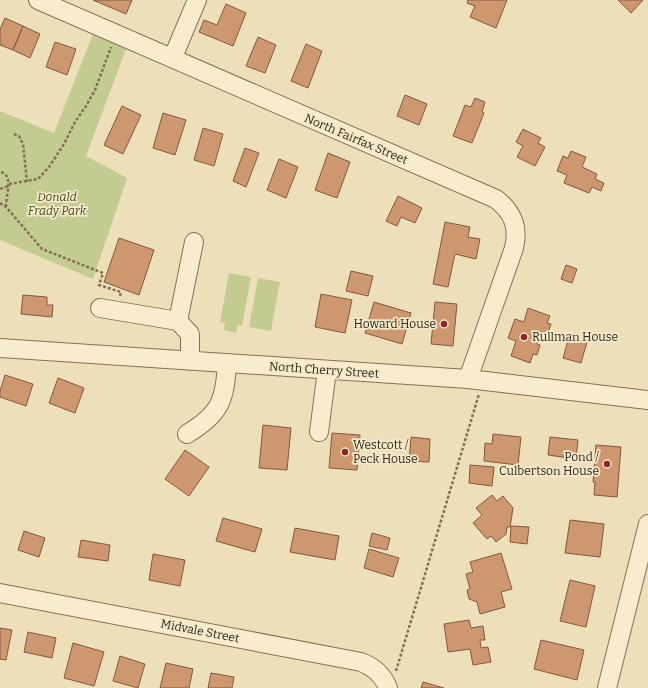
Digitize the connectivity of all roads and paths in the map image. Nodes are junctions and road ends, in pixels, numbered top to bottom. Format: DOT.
graph roads {
  1 [pos="38,0"];
  2 [pos="197,0"];
  3 [pos="113,43"];
  4 [pos="173,57"];
  5 [pos="14,134"];
  6 [pos="1,172"];
  7 [pos="27,182"];
  8 [pos="9,185"];
  9 [pos="0,189"];
  10 [pos="0,203"];
  11 [pos="6,207"];
  12 [pos="194,242"];
  13 [pos="107,309"];
  14 [pos="178,321"];
  15 [pos="0,348"];
  16 [pos="190,361"];
  17 [pos="227,363"];
  18 [pos="327,370"];
  19 [pos="475,384"];
  20 [pos="648,400"];
  21 [pos="319,432"];
  22 [pos="187,434"];
  23 [pos="648,524"];
  24 [pos="0,593"];
  25 [pos="387,686"];
  26 [pos="607,688"];
  1 -- 4 [label="street, North Fairfax Street"];
  2 -- 4 [label="street"];
  3 -- 7 [label="path"];
  4 -- 19 [label="street, North Fairfax Street"];
  5 -- 7 [label="path"];
  6 -- 8 [label="path"];
  7 -- 8 [label="path"];
  8 -- 9 [label="path"];
  8 -- 11 [label="path"];
  10 -- 11 [label="path"];
  11 -- 13 [label="path"];
  12 -- 14 [label="street"];
  13 -- 14 [label="street"];
  14 -- 16 [label="street"];
  15 -- 16 [label="street, North Cherry Street"];
  16 -- 17 [label="street, North Cherry Street"];
  17 -- 18 [label="street, North Cherry Street"];
  17 -- 22 [label="street"];
  18 -- 19 [label="street, North Cherry Street"];
  18 -- 21 [label="street"];
  19 -- 20 [label="street, North Cherry Street"];
  19 -- 25 [label="path"];
  23 -- 26 [label="street"];
  24 -- 25 [label="street, Midvale Street"];
}
